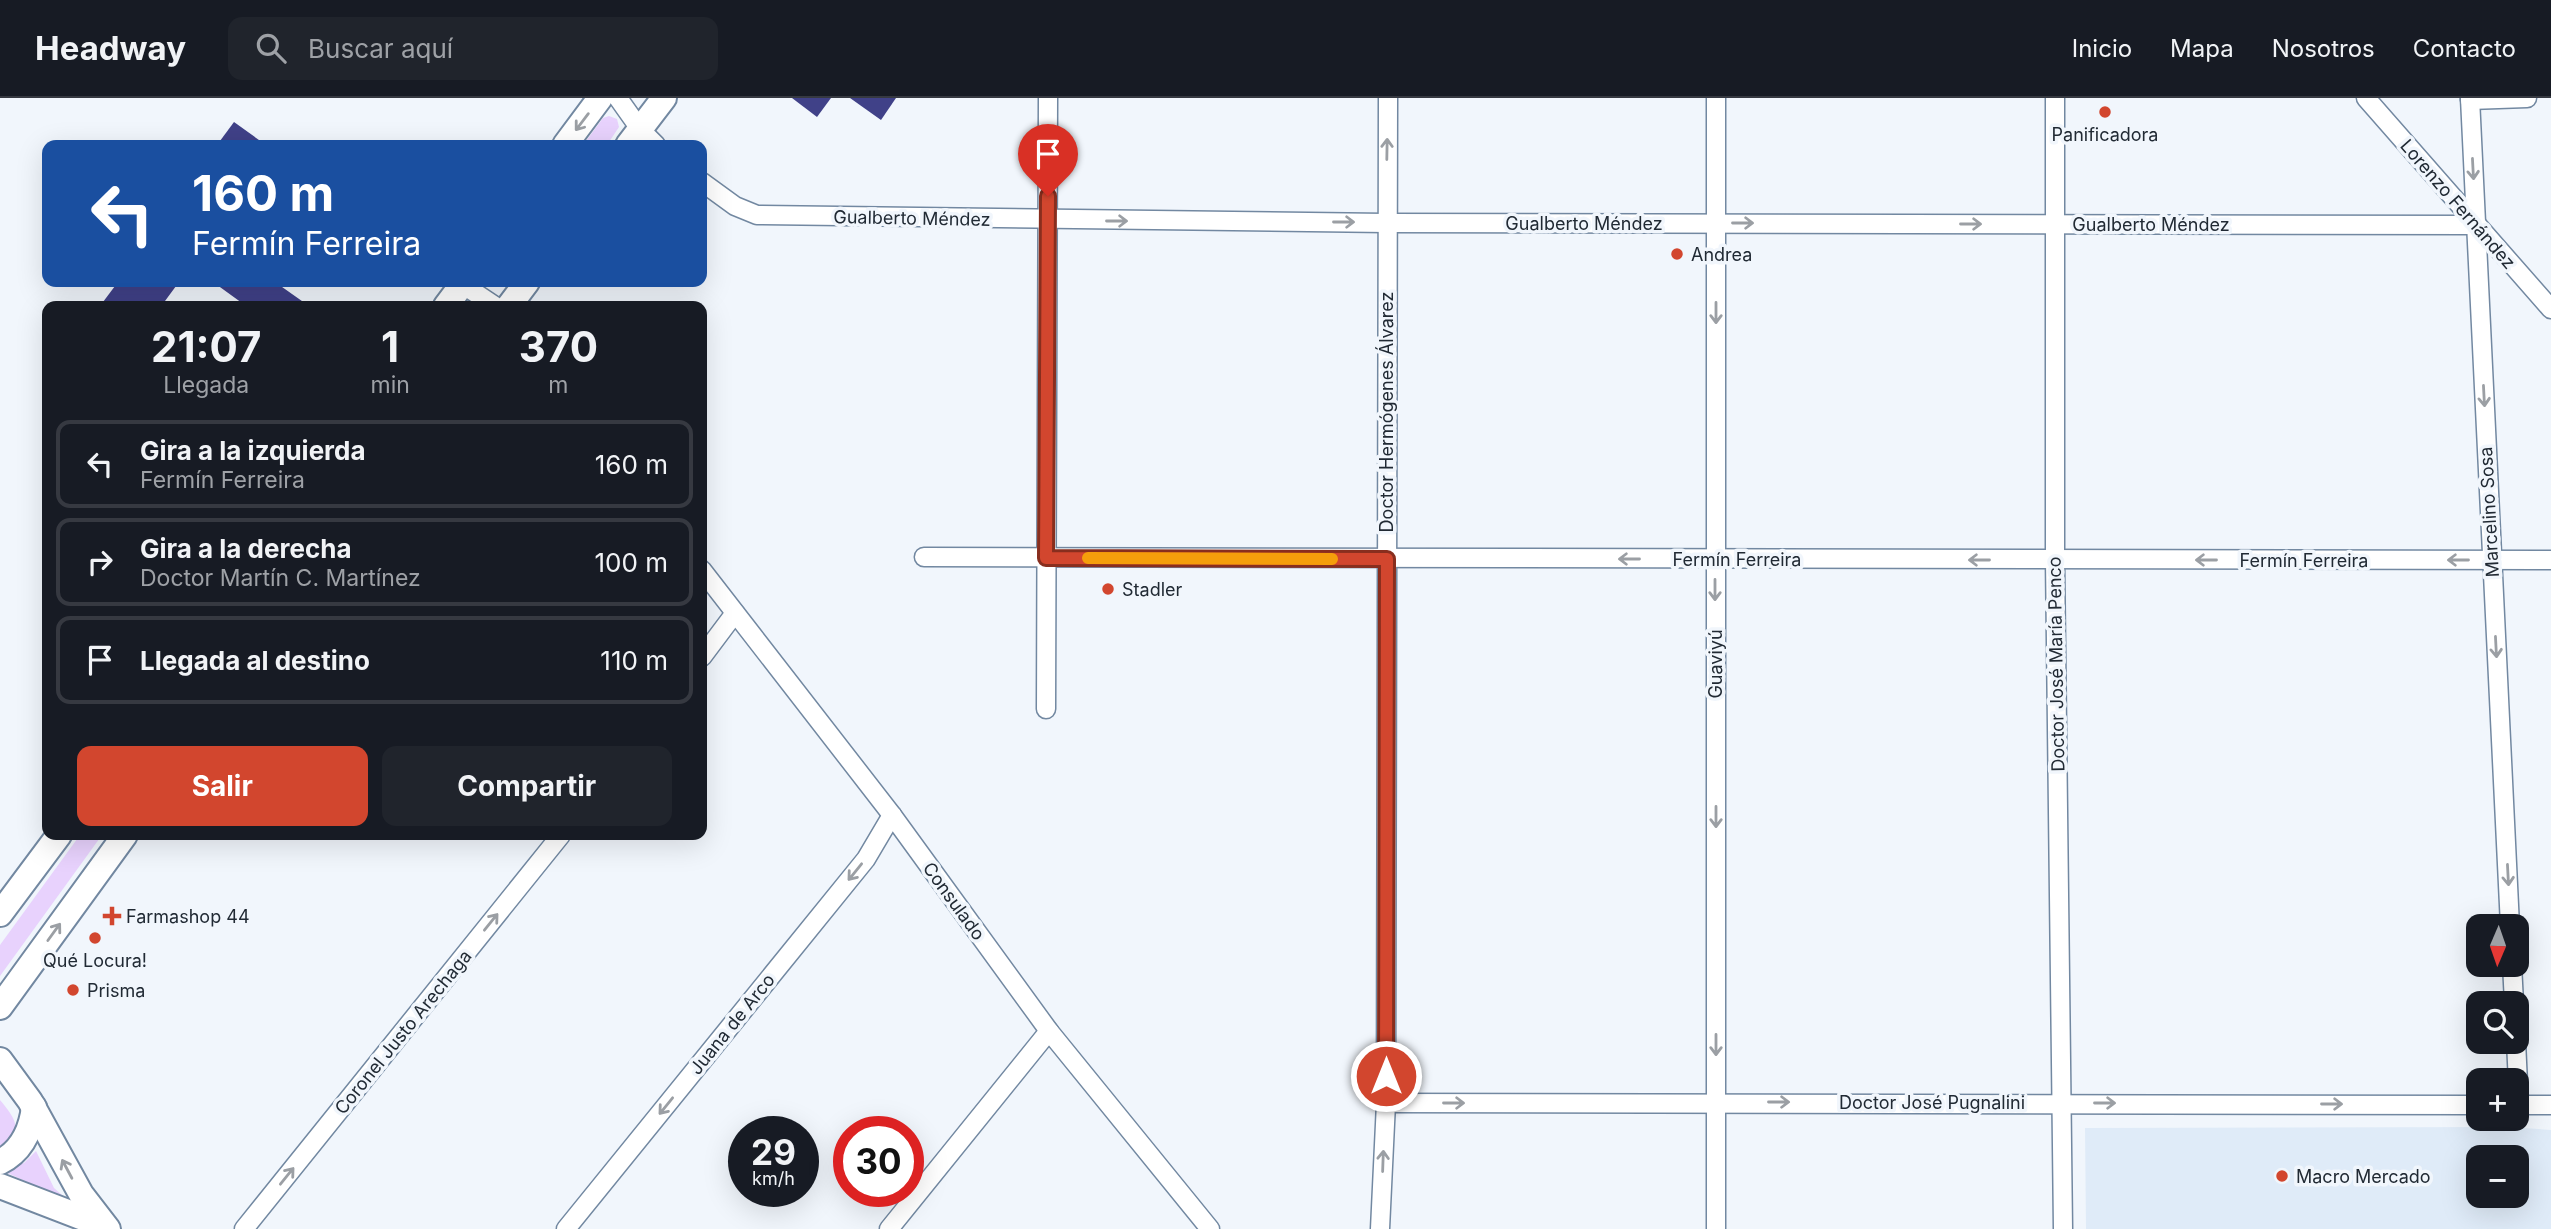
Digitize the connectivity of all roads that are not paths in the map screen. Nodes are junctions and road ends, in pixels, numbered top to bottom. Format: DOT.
graph roads {
  1 [pos="600,98"];
  2 [pos="618,98"];
  3 [pos="664,98"];
  4 [pos="1048,98"];
  5 [pos="1388,98"];
  6 [pos="1716,98"];
  7 [pos="2055,98"];
  8 [pos="2366,98"];
  9 [pos="2527,98"];
  10 [pos="2470,99"];
  11 [pos="569,140"];
  12 [pos="641,140"];
  13 [pos="707,186"];
  14 [pos="1049,220"];
  15 [pos="1386,223"];
  16 [pos="1716,223"];
  17 [pos="2054,224"];
  18 [pos="2476,225"];
  19 [pos="469,287"];
  20 [pos="488,301"];
  21 [pos="2551,309"];
  22 [pos="924,557"];
  23 [pos="1046,558"];
  24 [pos="1387,559"];
  25 [pos="1715,559"];
  26 [pos="2055,560"];
  27 [pos="2491,560"];
  28 [pos="2551,560"];
  29 [pos="707,577"];
  30 [pos="735,613"];
  31 [pos="707,650"];
  32 [pos="1046,709"];
  33 [pos="892,815"];
  34 [pos="55,840"];
  35 [pos="121,840"];
  36 [pos="557,840"];
  37 [pos="0,914"];
  38 [pos="2509,914"];
  39 [pos="0,1007"];
  40 [pos="1049,1031"];
  41 [pos="0,1060"];
  42 [pos="1716,1102"];
  43 [pos="1386,1103"];
  44 [pos="2061,1103"];
  45 [pos="2466,1105"];
  46 [pos="2529,1105"];
  47 [pos="2551,1105"];
  48 [pos="34,1107"];
  49 [pos="0,1162"];
  50 [pos="0,1186"];
  51 [pos="106,1227"];
  52 [pos="244,1229"];
  53 [pos="566,1229"];
  54 [pos="889,1229"];
  55 [pos="1210,1229"];
  56 [pos="1380,1229"];
  57 [pos="1716,1229"];
  58 [pos="2063,1229"];
  1 -- 11 [label="main road, one-way"];
  2 -- 12 [label="street"];
  3 -- 12 [label="main road"];
  4 -- 14 [label="street"];
  15 -- 5 [label="street, Doctor Hermógenes Álvarez, one-way"];
  6 -- 16 [label="street, Guaviyú"];
  7 -- 17 [label="street, Doctor José María Penco"];
  8 -- 18 [label="street, Lorenzo Fernández"];
  9 -- 10 [label="street"];
  10 -- 18 [label="street, Marcelino Sosa, one-way"];
  13 -- 14 [label="street, Gualberto Méndez"];
  14 -- 15 [label="street, Gualberto Méndez, one-way"];
  14 -- 23 [label="street"];
  15 -- 16 [label="street, Gualberto Méndez"];
  15 -- 24 [label="street, Doctor Hermógenes Álvarez"];
  16 -- 17 [label="street, Gualberto Méndez, one-way"];
  16 -- 25 [label="street, Guaviyú, one-way"];
  17 -- 18 [label="street, Gualberto Méndez"];
  17 -- 26 [label="street, Doctor José María Penco"];
  18 -- 21 [label="street, Lorenzo Fernández"];
  18 -- 27 [label="street, Marcelino Sosa, one-way"];
  19 -- 20 [label="street"];
  22 -- 23 [label="street, Fermín Ferreira"];
  23 -- 24 [label="street, Fermín Ferreira"];
  23 -- 32 [label="street"];
  25 -- 24 [label="street, Fermín Ferreira, one-way"];
  24 -- 43 [label="street, Doctor Hermógenes Álvarez"];
  26 -- 25 [label="street, Fermín Ferreira, one-way"];
  25 -- 42 [label="street, Guaviyú, one-way"];
  27 -- 26 [label="street, Fermín Ferreira, one-way"];
  26 -- 44 [label="street, Doctor José María Penco"];
  27 -- 28 [label="street, Fermín Ferreira"];
  27 -- 38 [label="street, Marcelino Sosa, one-way"];
  29 -- 30 [label="street, Consulado"];
  30 -- 31 [label="street"];
  30 -- 33 [label="street, Consulado"];
  33 -- 40 [label="street, Consulado"];
  33 -- 53 [label="street, Juana de Arco, one-way"];
  34 -- 37 [label="main road"];
  39 -- 35 [label="main road, one-way"];
  52 -- 36 [label="street, Coronel Justo Arechaga, one-way"];
  40 -- 54 [label="street"];
  40 -- 55 [label="street, Consulado"];
  41 -- 48 [label="main road"];
  43 -- 42 [label="street, Doctor José Pugnalini, one-way"];
  42 -- 44 [label="street, Doctor José Pugnalini, one-way"];
  42 -- 57 [label="street, Guaviyú"];
  56 -- 43 [label="street, Doctor Hermógenes Álvarez, one-way"];
  44 -- 45 [label="street, Doctor José Pugnalini, one-way"];
  44 -- 58 [label="street, Doctor José María Penco"];
  46 -- 47 [label="street"];
  48 -- 49 [label="main road"];
  51 -- 48 [label="main road, one-way"];
  50 -- 51 [label="main road"];
}
